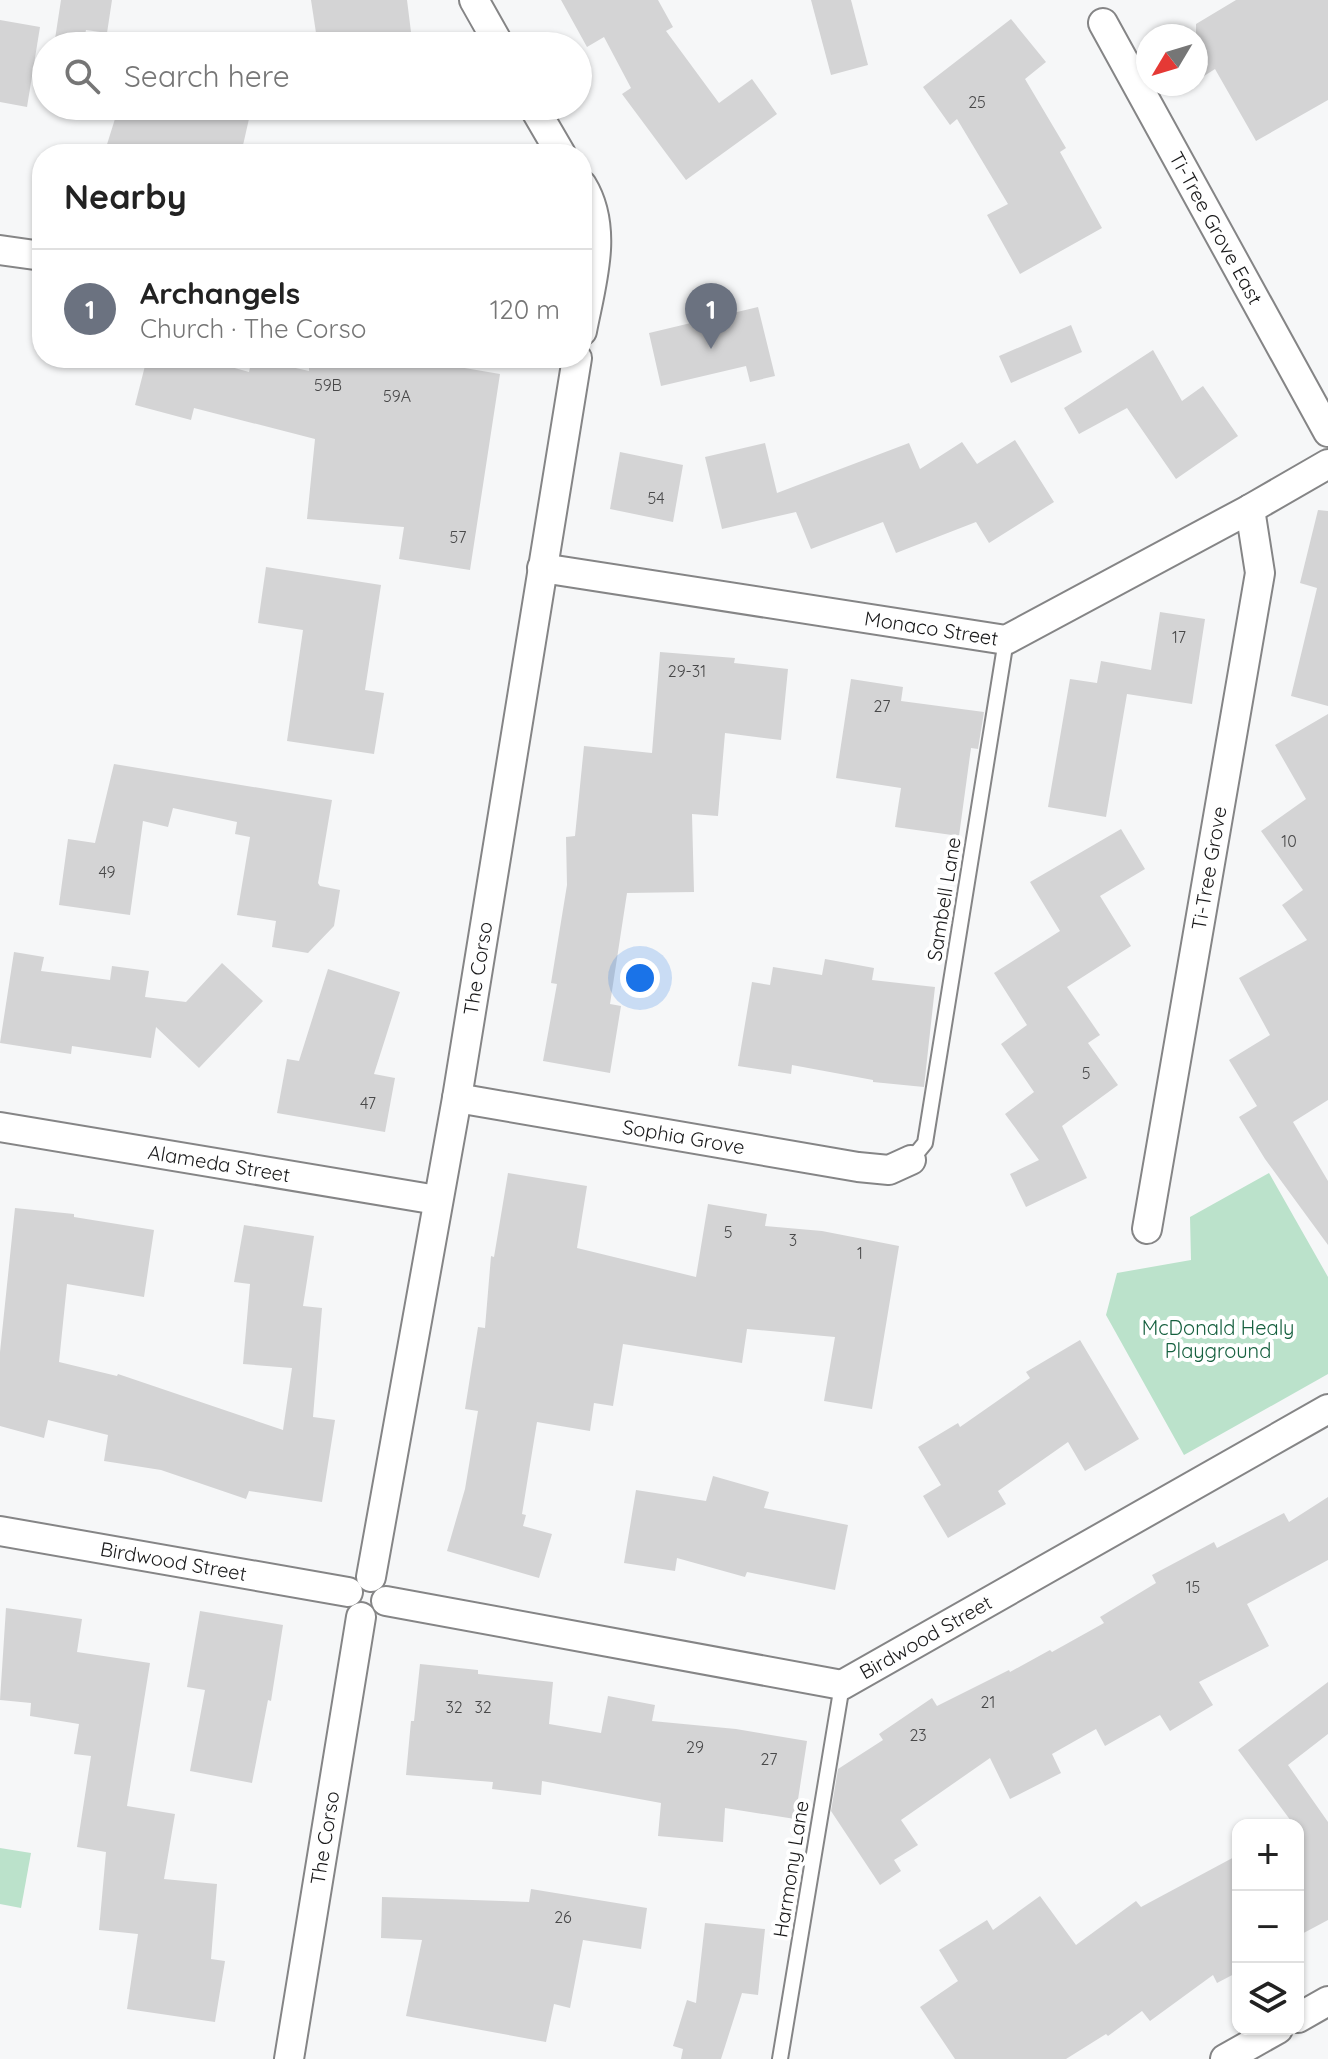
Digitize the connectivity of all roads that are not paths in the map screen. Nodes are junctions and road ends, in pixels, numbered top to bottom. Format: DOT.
graph roads {
  1 [pos="474,0"];
  2 [pos="1103,23"];
  3 [pos="492,32"];
  4 [pos="541,120"];
  5 [pos="555,144"];
  6 [pos="592,214"];
  7 [pos="0,250"];
  8 [pos="32,255"];
  9 [pos="592,276"];
  10 [pos="575,368"];
  11 [pos="1328,432"];
  12 [pos="1328,464"];
  13 [pos="1250,509"];
  14 [pos="542,568"];
  15 [pos="1006,640"];
  16 [pos="457,1098"];
  17 [pos="0,1127"];
  18 [pos="911,1160"];
  19 [pos="437,1200"];
  20 [pos="1147,1229"];
  21 [pos="1328,1409"];
  22 [pos="0,1531"];
  23 [pos="359,1584"];
  24 [pos="386,1601"];
  25 [pos="361,1617"];
  26 [pos="842,1685"];
  27 [pos="1328,2001"];
  28 [pos="1304,2015"];
  29 [pos="1267,2035"];
  30 [pos="289,2059"];
  31 [pos="780,2059"];
  32 [pos="1225,2059"];
  1 -- 3 [label="street"];
  2 -- 11 [label="street, Ti-Tree Grove East"];
  4 -- 5 [label="street"];
  6 -- 9 [label="street"];
  7 -- 8 [label="street"];
  10 -- 14 [label="street, The Corso"];
  12 -- 13 [label="street, Monaco Street"];
  13 -- 15 [label="street, Monaco Street"];
  13 -- 20 [label="street, Ti-Tree Grove"];
  14 -- 15 [label="street, Monaco Street"];
  14 -- 16 [label="street, The Corso"];
  15 -- 18 [label="lane, Sambell Lane"];
  16 -- 18 [label="street, Sophia Grove"];
  16 -- 19 [label="street, The Corso"];
  17 -- 19 [label="street, Alameda Street"];
  19 -- 23 [label="street, The Corso"];
  21 -- 26 [label="street, Birdwood Street"];
  22 -- 23 [label="street, Birdwood Street"];
  23 -- 24 [label="street"];
  23 -- 25 [label="street"];
  24 -- 25 [label="street"];
  24 -- 26 [label="street, Birdwood Street"];
  25 -- 30 [label="street, The Corso"];
  26 -- 31 [label="lane, Harmony Lane"];
  27 -- 28 [label="street"];
  29 -- 32 [label="street"];
}
